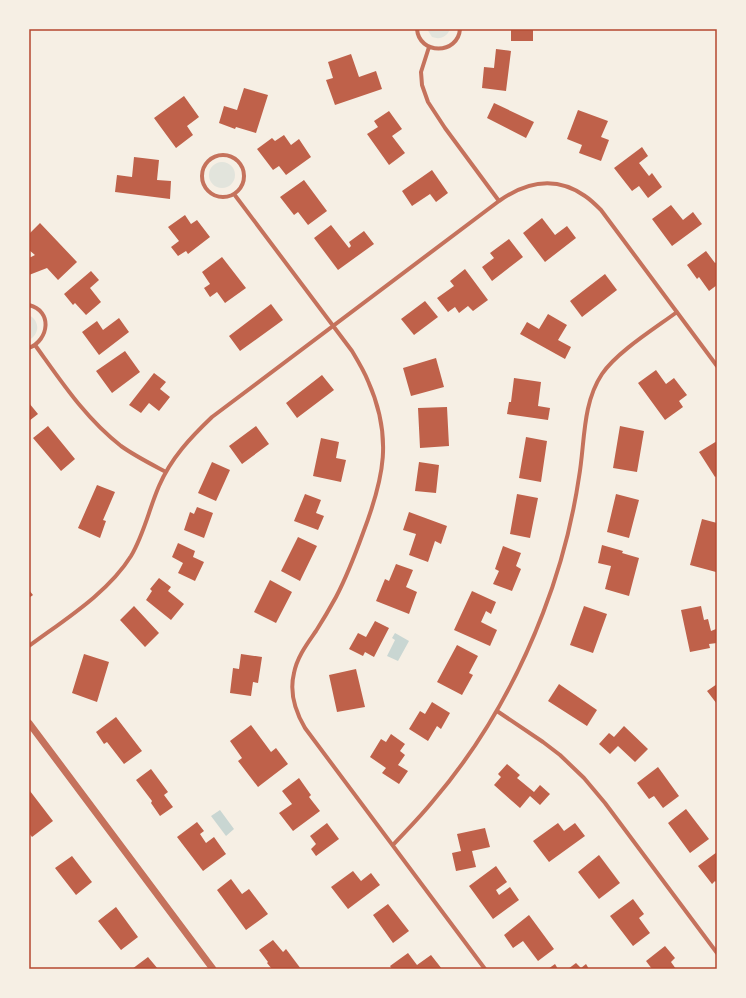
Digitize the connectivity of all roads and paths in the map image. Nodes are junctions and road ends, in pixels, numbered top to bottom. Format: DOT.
graph roads {
  1 [pos="417,29"];
  2 [pos="460,29"];
  3 [pos="430,47"];
  4 [pos="234,194"];
  5 [pos="499,201"];
  6 [pos="29,305"];
  7 [pos="677,312"];
  8 [pos="333,326"];
  9 [pos="35,345"];
  10 [pos="29,348"];
  11 [pos="717,366"];
  12 [pos="166,472"];
  13 [pos="29,646"];
  14 [pos="497,710"];
  15 [pos="29,723"];
  16 [pos="393,845"];
  17 [pos="717,953"];
  18 [pos="213,969"];
  19 [pos="485,969"];
  1 -- 3 [label="street"];
  2 -- 3 [label="street"];
  3 -- 5 [label="street"];
  4 -- 4 [label="street"];
  4 -- 8 [label="street"];
  5 -- 7 [label="street"];
  5 -- 8 [label="street"];
  6 -- 9 [label="street"];
  7 -- 11 [label="street"];
  7 -- 14 [label="street"];
  8 -- 12 [label="street"];
  8 -- 16 [label="street"];
  9 -- 10 [label="street"];
  9 -- 12 [label="street"];
  12 -- 13 [label="street"];
  14 -- 16 [label="street"];
  14 -- 17 [label="street"];
  15 -- 18 [label="street"];
  16 -- 19 [label="street"];
}
